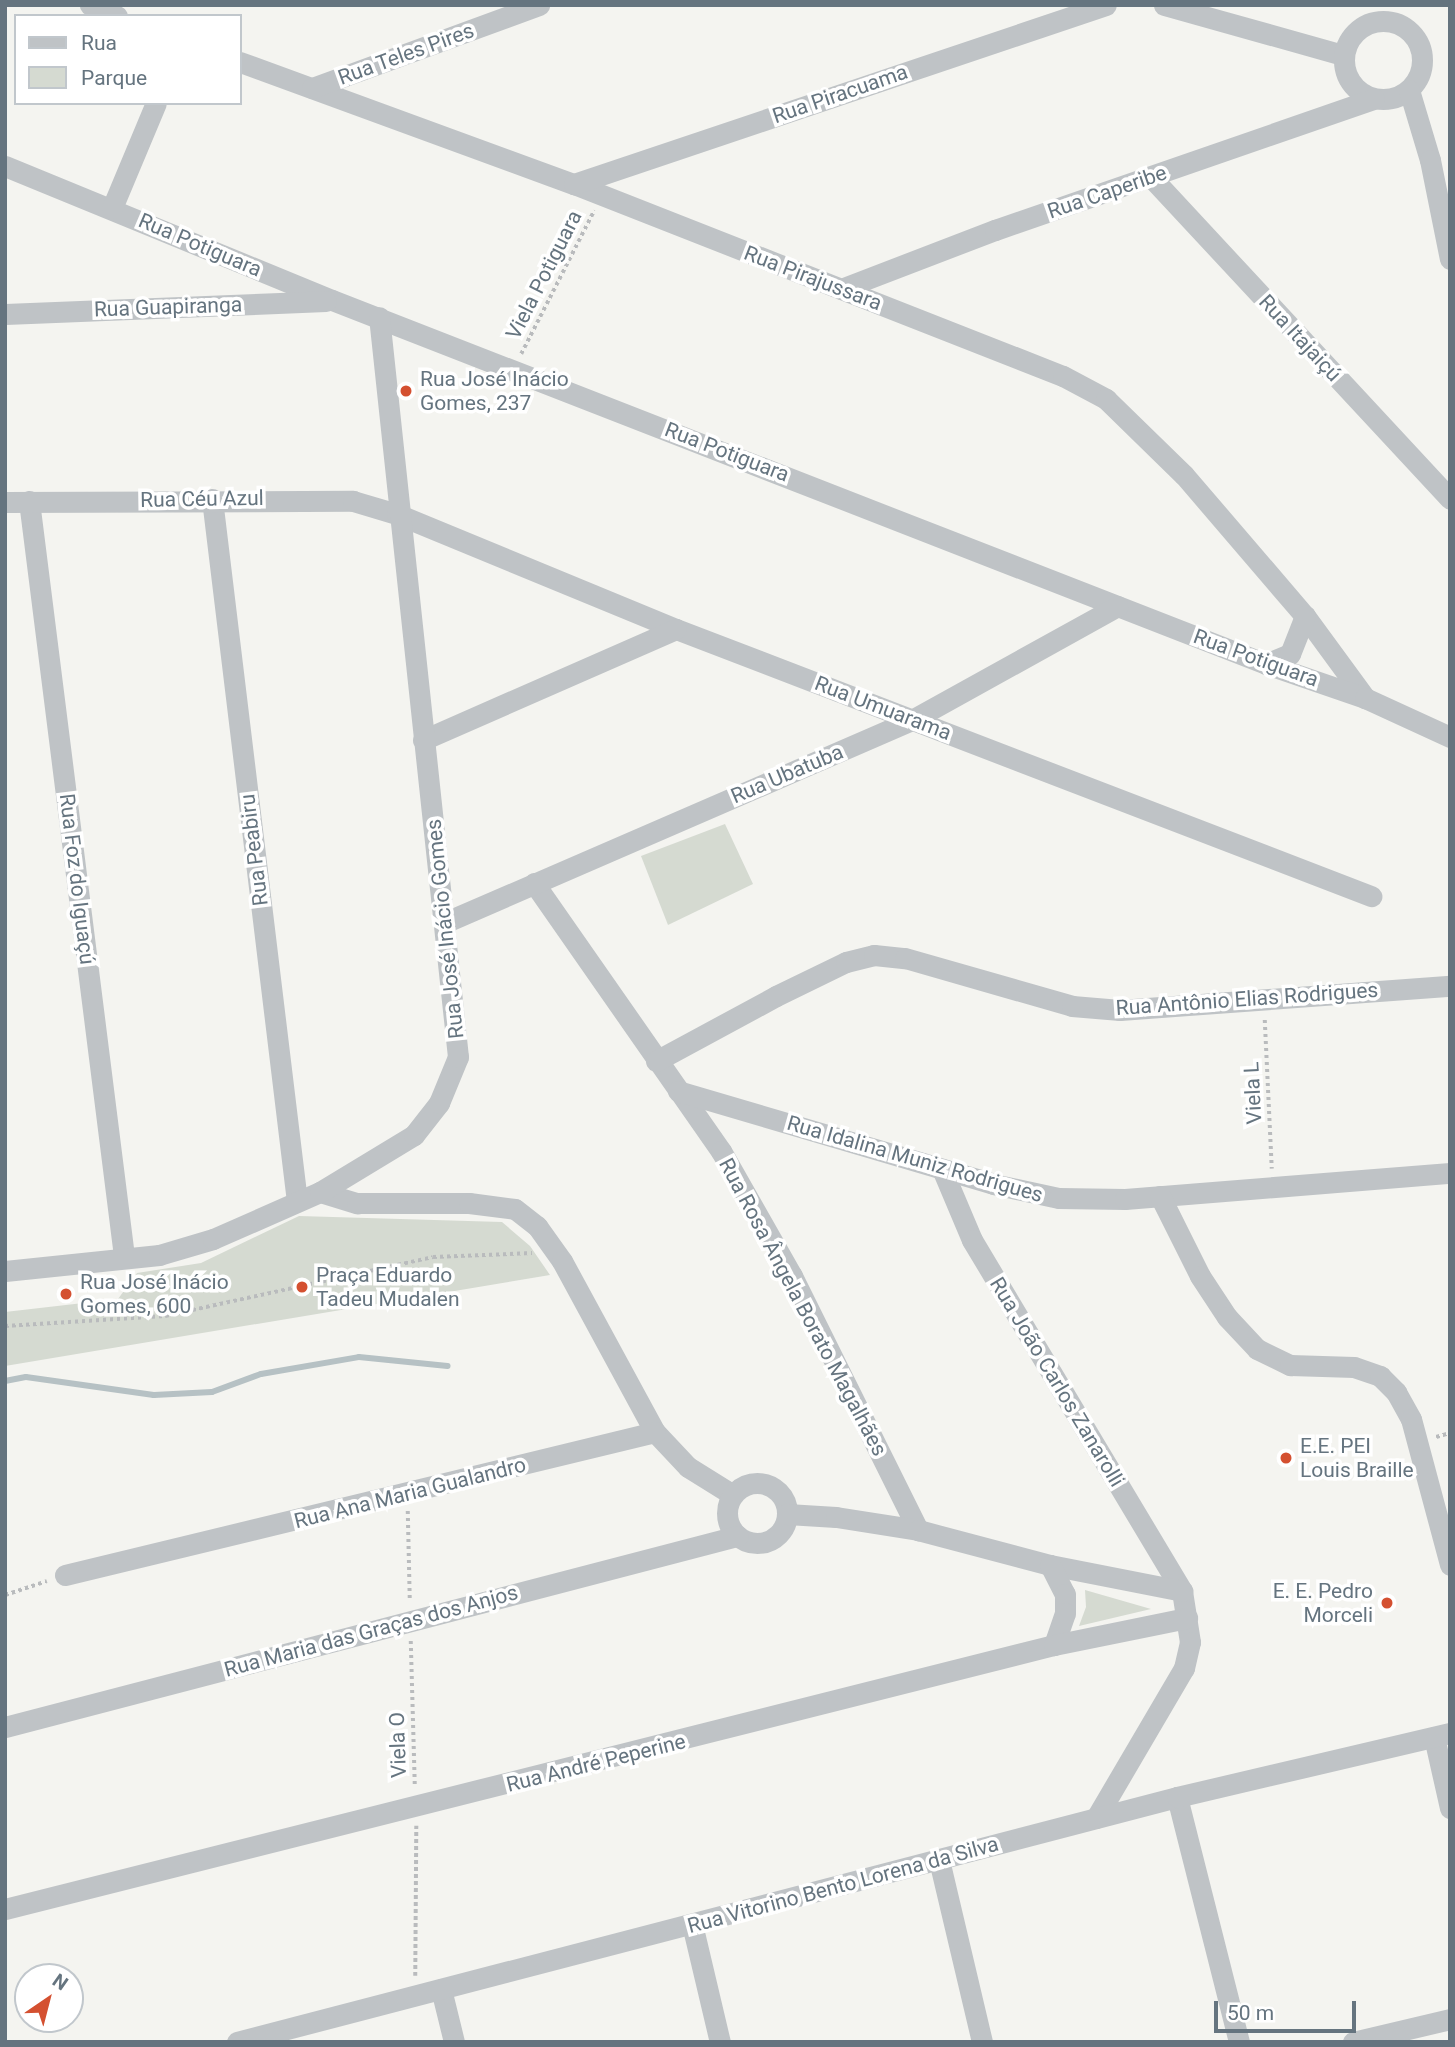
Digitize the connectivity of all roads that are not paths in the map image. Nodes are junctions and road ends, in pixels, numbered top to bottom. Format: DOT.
graph roads {
  1 [pos="90,5"];
  2 [pos="539,5"];
  3 [pos="1106,5"];
  4 [pos="1164,5"];
  5 [pos="1081,10"];
  6 [pos="112,14"];
  7 [pos="1364,14"];
  8 [pos="1397,14"];
  9 [pos="1343,55"];
  10 [pos="242,63"];
  11 [pos="312,88"];
  12 [pos="1409,90"];
  13 [pos="1374,99"];
  14 [pos="155,105"];
  15 [pos="5,166"];
  16 [pos="1151,177"];
  17 [pos="574,184"];
  18 [pos="112,208"];
  19 [pos="1450,259"];
  20 [pos="841,289"];
  21 [pos="332,300"];
  22 [pos="5,314"];
  23 [pos="379,317"];
  24 [pos="212,499"];
  25 [pos="1450,499"];
  26 [pos="29,501"];
  27 [pos="5,502"];
  28 [pos="397,514"];
  29 [pos="1118,606"];
  30 [pos="1305,616"];
  31 [pos="676,629"];
  32 [pos="1266,664"];
  33 [pos="1365,698"];
  34 [pos="912,720"];
  35 [pos="1450,737"];
  36 [pos="423,740"];
  37 [pos="534,883"];
  38 [pos="1371,896"];
  39 [pos="446,922"];
  40 [pos="1450,986"];
  41 [pos="656,1061"];
  42 [pos="678,1091"];
  43 [pos="942,1169"];
  44 [pos="1450,1173"];
  45 [pos="320,1192"];
  46 [pos="1160,1196"];
  47 [pos="296,1201"];
  48 [pos="124,1256"];
  49 [pos="5,1271"];
  50 [pos="655,1432"];
  51 [pos="733,1495"];
  52 [pos="787,1514"];
  53 [pos="918,1530"];
  54 [pos="737,1536"];
  55 [pos="1050,1565"];
  56 [pos="1450,1565"];
  57 [pos="65,1575"];
  58 [pos="1182,1591"];
  59 [pos="1187,1618"];
  60 [pos="1054,1645"];
  61 [pos="5,1727"];
  62 [pos="1442,1735"];
  63 [pos="1177,1797"];
  64 [pos="1450,1808"];
  65 [pos="1096,1818"];
  66 [pos="939,1860"];
  67 [pos="5,1909"];
  68 [pos="692,1924"];
  69 [pos="441,1989"];
  70 [pos="1450,2020"];
  71 [pos="237,2042"];
  72 [pos="454,2042"];
  73 [pos="720,2042"];
  74 [pos="982,2042"];
  75 [pos="1239,2042"];
  76 [pos="1353,2042"];
  1 -- 6 [label="street"];
  2 -- 11 [label="street, Rua Teles Pires"];
  3 -- 5 [label="street, Rua Piracuama"];
  4 -- 9 [label="street"];
  5 -- 17 [label="street, Rua Piracuama"];
  7 -- 8 [label="street"];
  7 -- 9 [label="street"];
  8 -- 12 [label="street"];
  9 -- 13 [label="street"];
  10 -- 11 [label="street, Rua Pirajussara"];
  11 -- 17 [label="street, Rua Pirajussara"];
  12 -- 13 [label="street"];
  12 -- 19 [label="street"];
  13 -- 16 [label="street, Rua Caperibe"];
  14 -- 18 [label="street"];
  15 -- 18 [label="street, Rua Potiguara"];
  16 -- 20 [label="street, Rua Caperibe"];
  16 -- 25 [label="street, Rua Itajaiçú"];
  17 -- 20 [label="street, Rua Pirajussara"];
  18 -- 21 [label="street, Rua Potiguara"];
  20 -- 30 [label="street, Rua Pirajussara"];
  21 -- 22 [label="street, Rua Guapiranga"];
  21 -- 23 [label="street, Rua Potiguara"];
  23 -- 28 [label="street, Rua José Inácio Gomes"];
  23 -- 29 [label="street, Rua Potiguara"];
  24 -- 26 [label="street, Rua Céu Azul"];
  24 -- 28 [label="street, Rua Céu Azul"];
  24 -- 47 [label="street, Rua Peabiru"];
  26 -- 27 [label="street, Rua Céu Azul"];
  26 -- 48 [label="street, Rua Foz do Iguaçú"];
  28 -- 31 [label="street, Rua Umuarama"];
  28 -- 36 [label="street, Rua José Inácio Gomes"];
  29 -- 32 [label="street, Rua Potiguara"];
  29 -- 34 [label="street, Rua Ubatuba"];
  30 -- 32 [label="street"];
  30 -- 33 [label="street, Rua Pirajussara"];
  31 -- 34 [label="street, Rua Umuarama"];
  31 -- 36 [label="street"];
  32 -- 33 [label="street, Rua Potiguara"];
  33 -- 35 [label="street, Rua Potiguara"];
  34 -- 37 [label="street, Rua Ubatuba"];
  34 -- 38 [label="street, Rua Umuarama"];
  36 -- 39 [label="street, Rua José Inácio Gomes"];
  37 -- 39 [label="street, Rua Ubatuba"];
  37 -- 41 [label="street, Rua Rosa Ângela Borato Magalhães"];
  39 -- 45 [label="street, Rua José Inácio Gomes"];
  40 -- 41 [label="street, Rua Antônio Elias Rodrigues"];
  41 -- 42 [label="street, Rua Rosa Ângela Borato Magalhães"];
  42 -- 43 [label="street, Rua Idalina Muniz Rodrigues"];
  42 -- 53 [label="street, Rua Rosa Ângela Borato Magalhães"];
  43 -- 46 [label="street, Rua Idalina Muniz Rodrigues"];
  43 -- 58 [label="street, Rua João Carlos Zanarolli"];
  44 -- 46 [label="street, Rua Idalina Muniz Rodrigues"];
  45 -- 47 [label="street, Rua José Inácio Gomes"];
  45 -- 50 [label="street"];
  46 -- 56 [label="street"];
  47 -- 48 [label="street, Rua José Inácio Gomes"];
  48 -- 49 [label="street, Rua José Inácio Gomes"];
  50 -- 51 [label="street"];
  50 -- 57 [label="street, Rua Ana Maria Gualandro"];
  51 -- 52 [label="street"];
  51 -- 54 [label="street"];
  52 -- 53 [label="street"];
  52 -- 54 [label="street"];
  53 -- 55 [label="street"];
  54 -- 61 [label="street, Rua Maria das Graças dos Anjos"];
  55 -- 58 [label="street"];
  55 -- 60 [label="street"];
  58 -- 59 [label="street"];
  59 -- 60 [label="street, Rua André Peperine"];
  59 -- 65 [label="street"];
  60 -- 67 [label="street, Rua André Peperine"];
  62 -- 63 [label="street, Rua Vitorino Bento Lorena da Silva"];
  62 -- 64 [label="street"];
  63 -- 65 [label="street, Rua Vitorino Bento Lorena da Silva"];
  63 -- 75 [label="street"];
  65 -- 66 [label="street, Rua Vitorino Bento Lorena da Silva"];
  66 -- 68 [label="street, Rua Vitorino Bento Lorena da Silva"];
  66 -- 74 [label="street"];
  68 -- 69 [label="street, Rua Vitorino Bento Lorena da Silva"];
  68 -- 73 [label="street"];
  69 -- 71 [label="street, Rua Vitorino Bento Lorena da Silva"];
  69 -- 72 [label="street"];
  70 -- 76 [label="street"];
}
